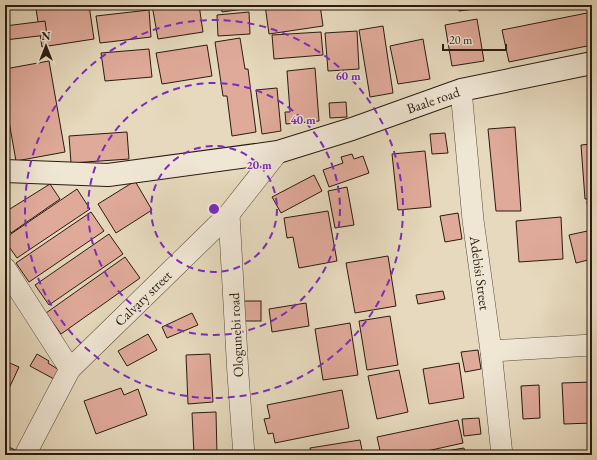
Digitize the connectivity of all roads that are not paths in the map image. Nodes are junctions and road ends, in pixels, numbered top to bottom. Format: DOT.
graph roads {
  1 [pos="592,63"];
  2 [pos="461,90"];
  3 [pos="278,152"];
  4 [pos="5,171"];
  5 [pos="229,214"];
  6 [pos="5,268"];
  7 [pos="592,344"];
  8 [pos="491,351"];
  9 [pos="70,369"];
  10 [pos="25,455"];
  11 [pos="244,455"];
  12 [pos="502,455"];
  1 -- 2 [label="street, Baale road"];
  2 -- 3 [label="street, Baale road"];
  2 -- 8 [label="street, Adebisi Street"];
  3 -- 4 [label="street, Baale road"];
  3 -- 5 [label="street, Calvary street"];
  5 -- 9 [label="street, Calvary street"];
  5 -- 11 [label="street, Ologunebi road"];
  6 -- 9 [label="street"];
  7 -- 8 [label="street"];
  8 -- 12 [label="street, Adebisi Street"];
  9 -- 10 [label="street, Calvary street"];
}
